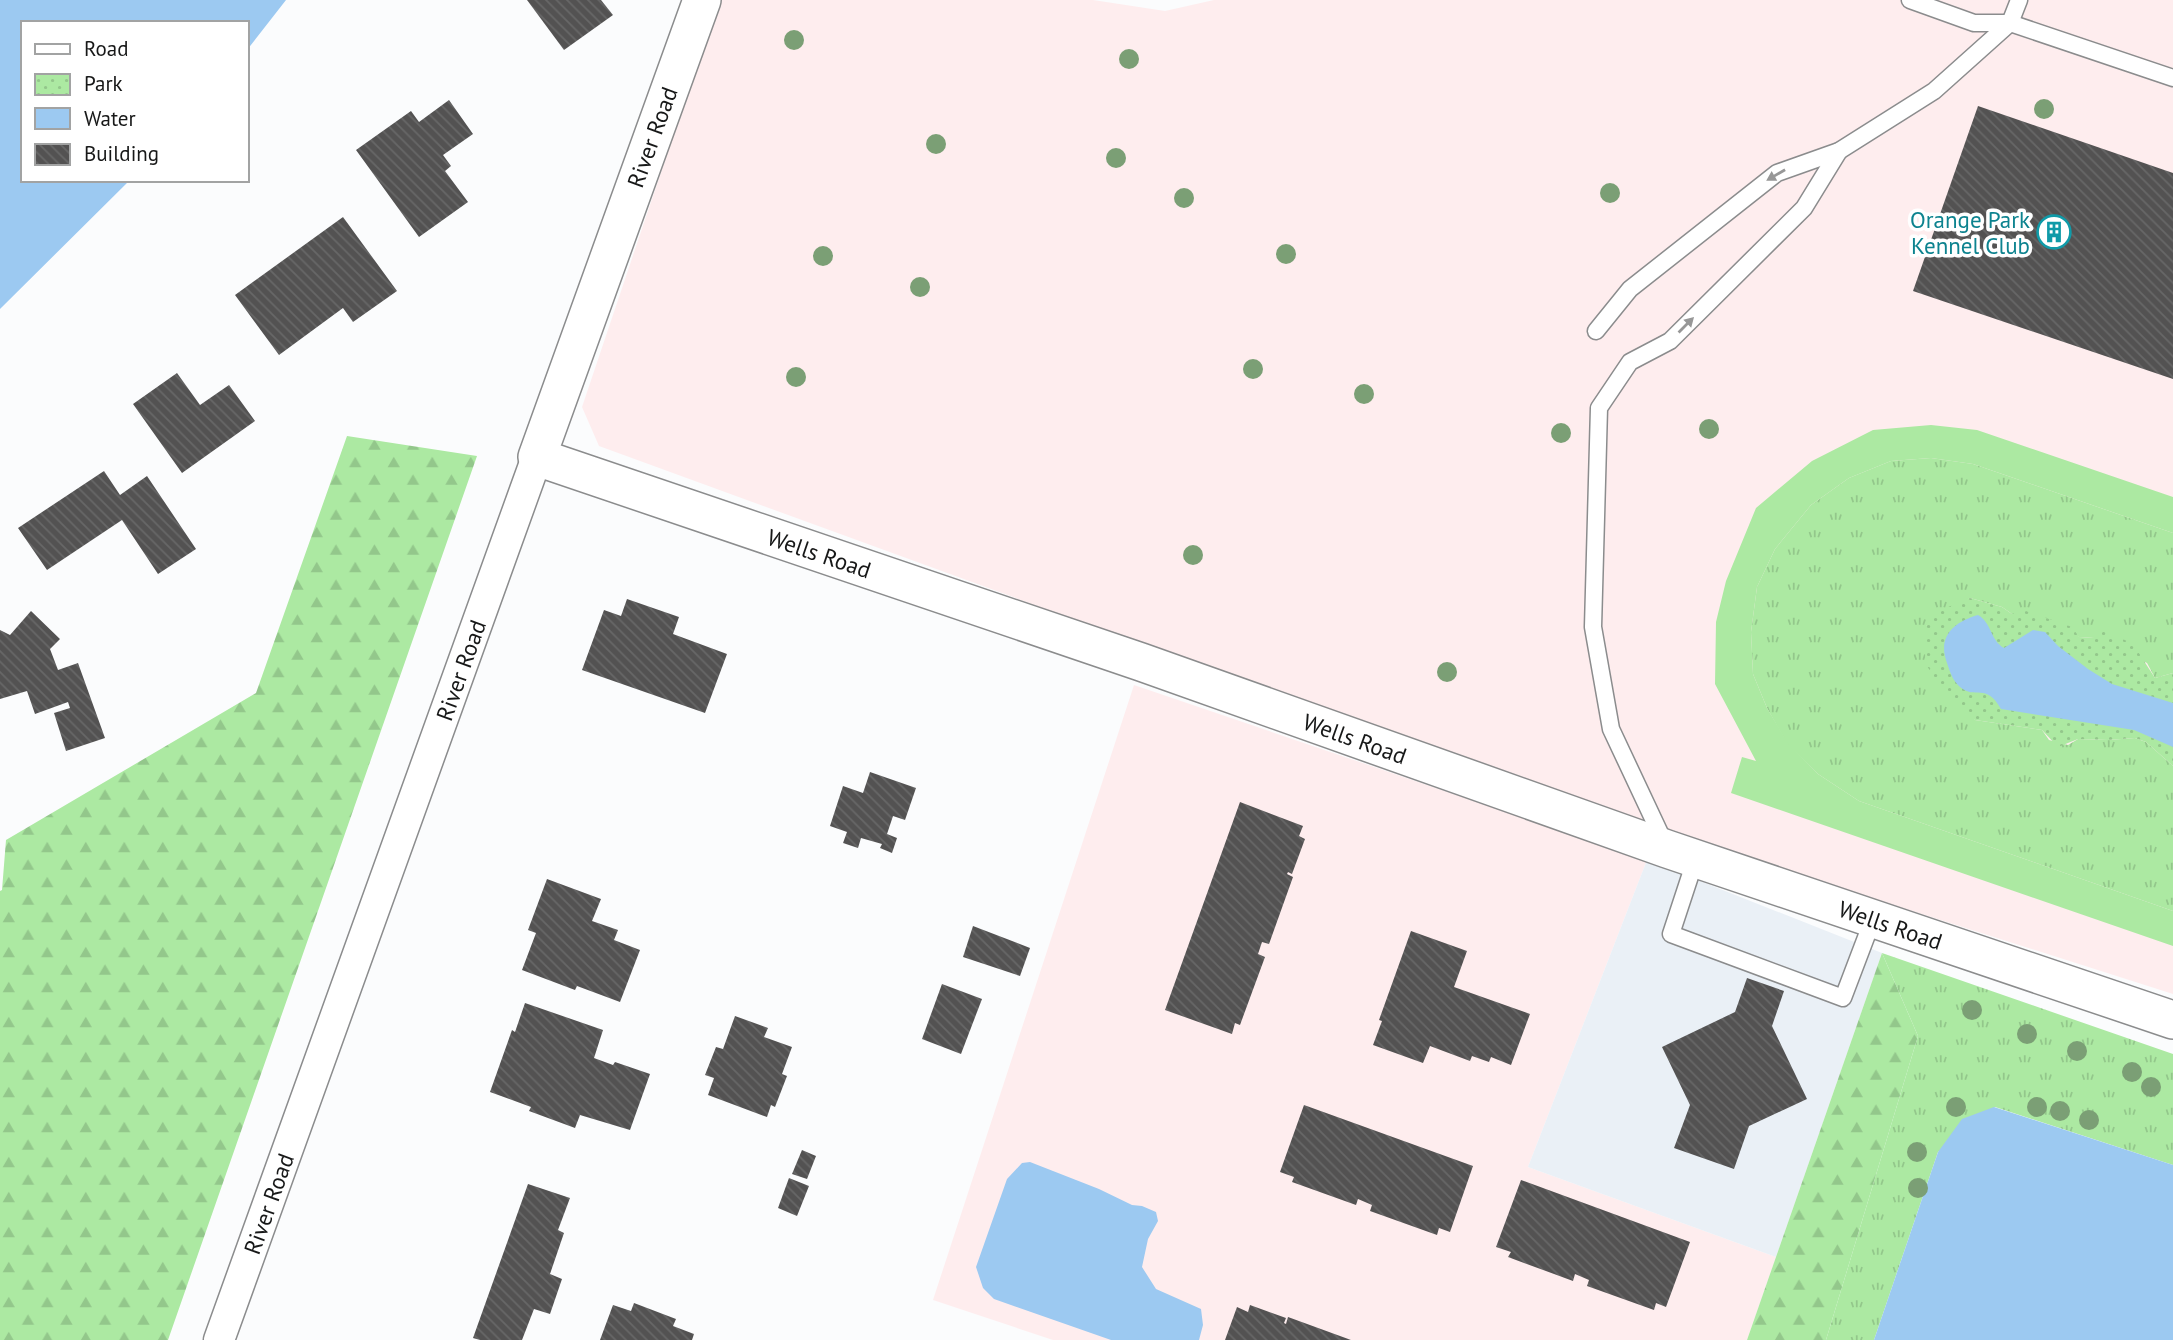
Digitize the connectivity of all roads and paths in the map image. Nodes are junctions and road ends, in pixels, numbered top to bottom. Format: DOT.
graph roads {
  1 [pos="702,0"];
  2 [pos="1910,0"];
  3 [pos="2019,0"];
  4 [pos="2010,23"];
  5 [pos="2173,78"];
  6 [pos="1839,151"];
  7 [pos="1596,331"];
  8 [pos="537,457"];
  9 [pos="1681,854"];
  10 [pos="1873,919"];
  11 [pos="2173,1020"];
  12 [pos="219,1340"];
  1 -- 8 [label="street, River Road"];
  2 -- 4 [label="lane"];
  3 -- 4 [label="lane"];
  4 -- 5 [label="lane"];
  4 -- 6 [label="lane"];
  6 -- 7 [label="lane, one-way"];
  9 -- 6 [label="lane, one-way"];
  8 -- 9 [label="street, Wells Road"];
  8 -- 12 [label="street, River Road"];
  9 -- 10 [label="street, Wells Road"];
  9 -- 10 [label="lane"];
  10 -- 11 [label="street, Wells Road"];
}
